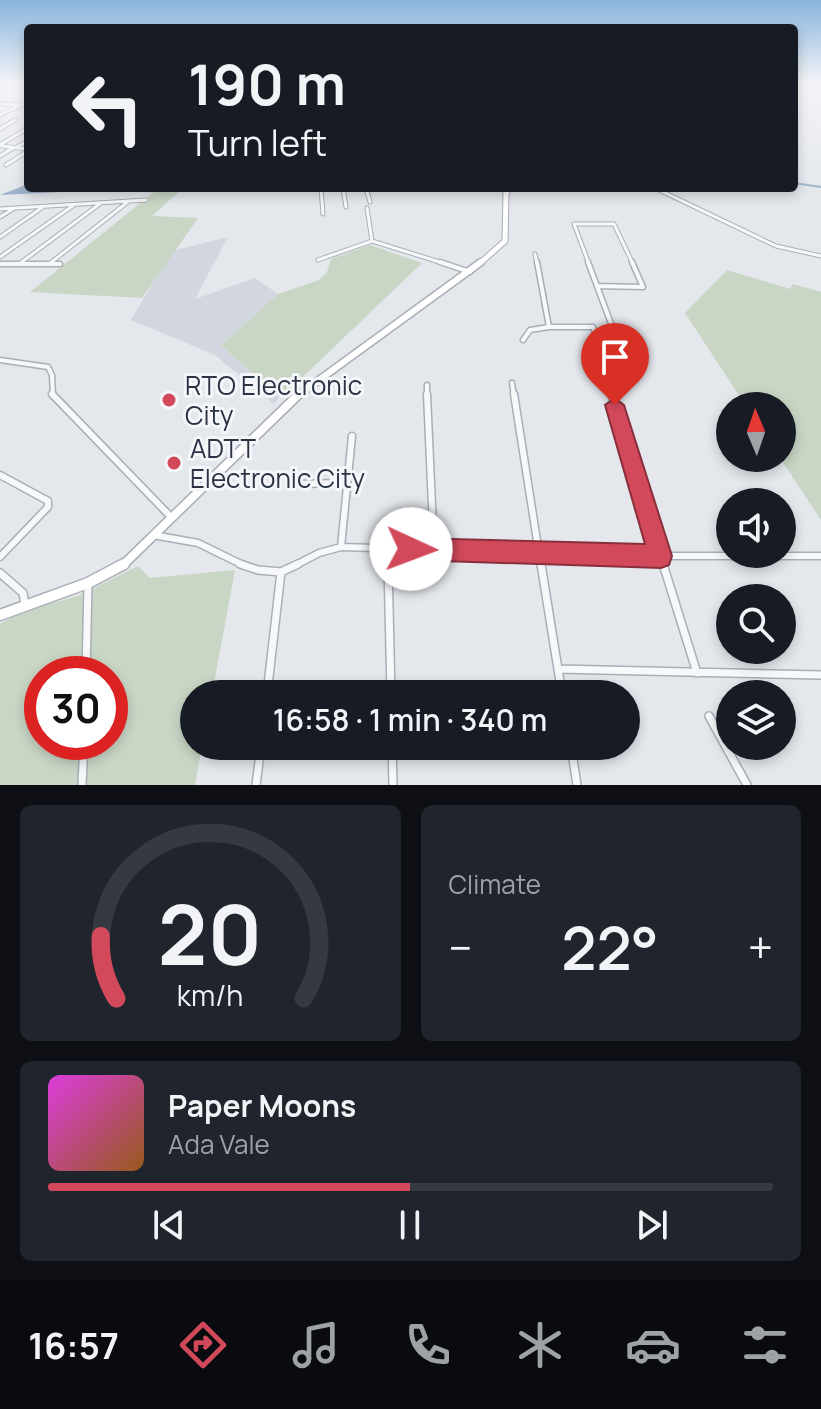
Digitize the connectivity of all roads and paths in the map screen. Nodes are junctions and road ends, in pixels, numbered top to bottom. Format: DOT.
graph roads {
  1 [pos="24,130"];
  2 [pos="24,143"];
  3 [pos="0,145"];
  4 [pos="15,148"];
  5 [pos="24,149"];
  6 [pos="24,153"];
  7 [pos="0,156"];
  8 [pos="6,165"];
  9 [pos="321,192"];
  10 [pos="344,192"];
  11 [pos="367,192"];
  12 [pos="507,192"];
  13 [pos="663,192"];
  14 [pos="146,200"];
  15 [pos="129,201"];
  16 [pos="102,202"];
  17 [pos="370,202"];
  18 [pos="75,204"];
  19 [pos="44,206"];
  20 [pos="346,207"];
  21 [pos="14,208"];
  22 [pos="367,208"];
  23 [pos="0,209"];
  24 [pos="323,214"];
  25 [pos="0,217"];
  26 [pos="0,237"];
  27 [pos="372,241"];
  28 [pos="535,254"];
  29 [pos="821,256"];
  30 [pos="0,257"];
  31 [pos="318,260"];
  32 [pos="0,264"];
  33 [pos="19,264"];
  34 [pos="49,264"];
  35 [pos="60,264"];
  36 [pos="470,272"];
  37 [pos="597,286"];
  38 [pos="549,327"];
  39 [pos="598,339"];
  40 [pos="523,340"];
  41 [pos="0,360"];
  42 [pos="512,383"];
  43 [pos="427,385"];
  44 [pos="352,436"];
  45 [pos="0,475"];
  46 [pos="347,483"];
  47 [pos="291,484"];
  48 [pos="170,516"];
  49 [pos="153,535"];
  50 [pos="341,547"];
  51 [pos="388,548"];
  52 [pos="434,550"];
  53 [pos="538,553"];
  54 [pos="661,556"];
  55 [pos="821,556"];
  56 [pos="0,557"];
  57 [pos="281,572"];
  58 [pos="0,573"];
  59 [pos="88,583"];
  60 [pos="25,604"];
  61 [pos="0,615"];
  62 [pos="86,656"];
  63 [pos="558,669"];
  64 [pos="697,673"];
  65 [pos="821,675"];
  66 [pos="269,680"];
  67 [pos="391,680"];
  68 [pos="560,680"];
  69 [pos="709,716"];
  70 [pos="83,760"];
  71 [pos="259,760"];
  72 [pos="392,760"];
  73 [pos="573,760"];
  74 [pos="82,785"];
  75 [pos="256,785"];
  76 [pos="393,785"];
  77 [pos="577,785"];
  78 [pos="747,785"];
  1 -- 3 [label="street"];
  2 -- 4 [label="street"];
  3 -- 4 [label="street"];
  4 -- 5 [label="street"];
  4 -- 7 [label="street"];
  6 -- 8 [label="street"];
  9 -- 24 [label="street"];
  10 -- 20 [label="street"];
  11 -- 17 [label="street"];
  12 -- 36 [label="main road"];
  13 -- 29 [label="street"];
  14 -- 15 [label="street"];
  15 -- 16 [label="street"];
  15 -- 34 [label="street"];
  16 -- 18 [label="street"];
  16 -- 33 [label="street"];
  18 -- 19 [label="street"];
  18 -- 30 [label="street"];
  19 -- 21 [label="street"];
  19 -- 26 [label="street"];
  21 -- 23 [label="street"];
  21 -- 25 [label="street"];
  22 -- 27 [label="street"];
  27 -- 31 [label="street"];
  27 -- 36 [label="street"];
  28 -- 38 [label="street"];
  32 -- 33 [label="street"];
  33 -- 34 [label="street"];
  34 -- 35 [label="street"];
  36 -- 48 [label="main road"];
  37 -- 37 [label="street"];
  37 -- 39 [label="street"];
  38 -- 39 [label="street"];
  38 -- 40 [label="street"];
  39 -- 54 [label="street"];
  41 -- 48 [label="street"];
  42 -- 53 [label="street"];
  43 -- 52 [label="street"];
  44 -- 46 [label="street"];
  45 -- 56 [label="street"];
  46 -- 47 [label="street"];
  46 -- 50 [label="street"];
  48 -- 49 [label="main road"];
  49 -- 57 [label="street"];
  49 -- 59 [label="main road"];
  50 -- 51 [label="street"];
  50 -- 57 [label="street"];
  51 -- 52 [label="street"];
  51 -- 67 [label="street"];
  52 -- 53 [label="street"];
  53 -- 54 [label="street"];
  53 -- 63 [label="street"];
  54 -- 55 [label="street"];
  54 -- 64 [label="street"];
  57 -- 66 [label="street"];
  58 -- 60 [label="street"];
  59 -- 60 [label="main road"];
  59 -- 62 [label="street"];
  60 -- 61 [label="main road"];
  63 -- 64 [label="street"];
  63 -- 68 [label="street"];
  64 -- 65 [label="street"];
  69 -- 78 [label="street"];
  70 -- 74 [label="street"];
  71 -- 75 [label="street"];
  72 -- 76 [label="street"];
  73 -- 77 [label="street"];
}
